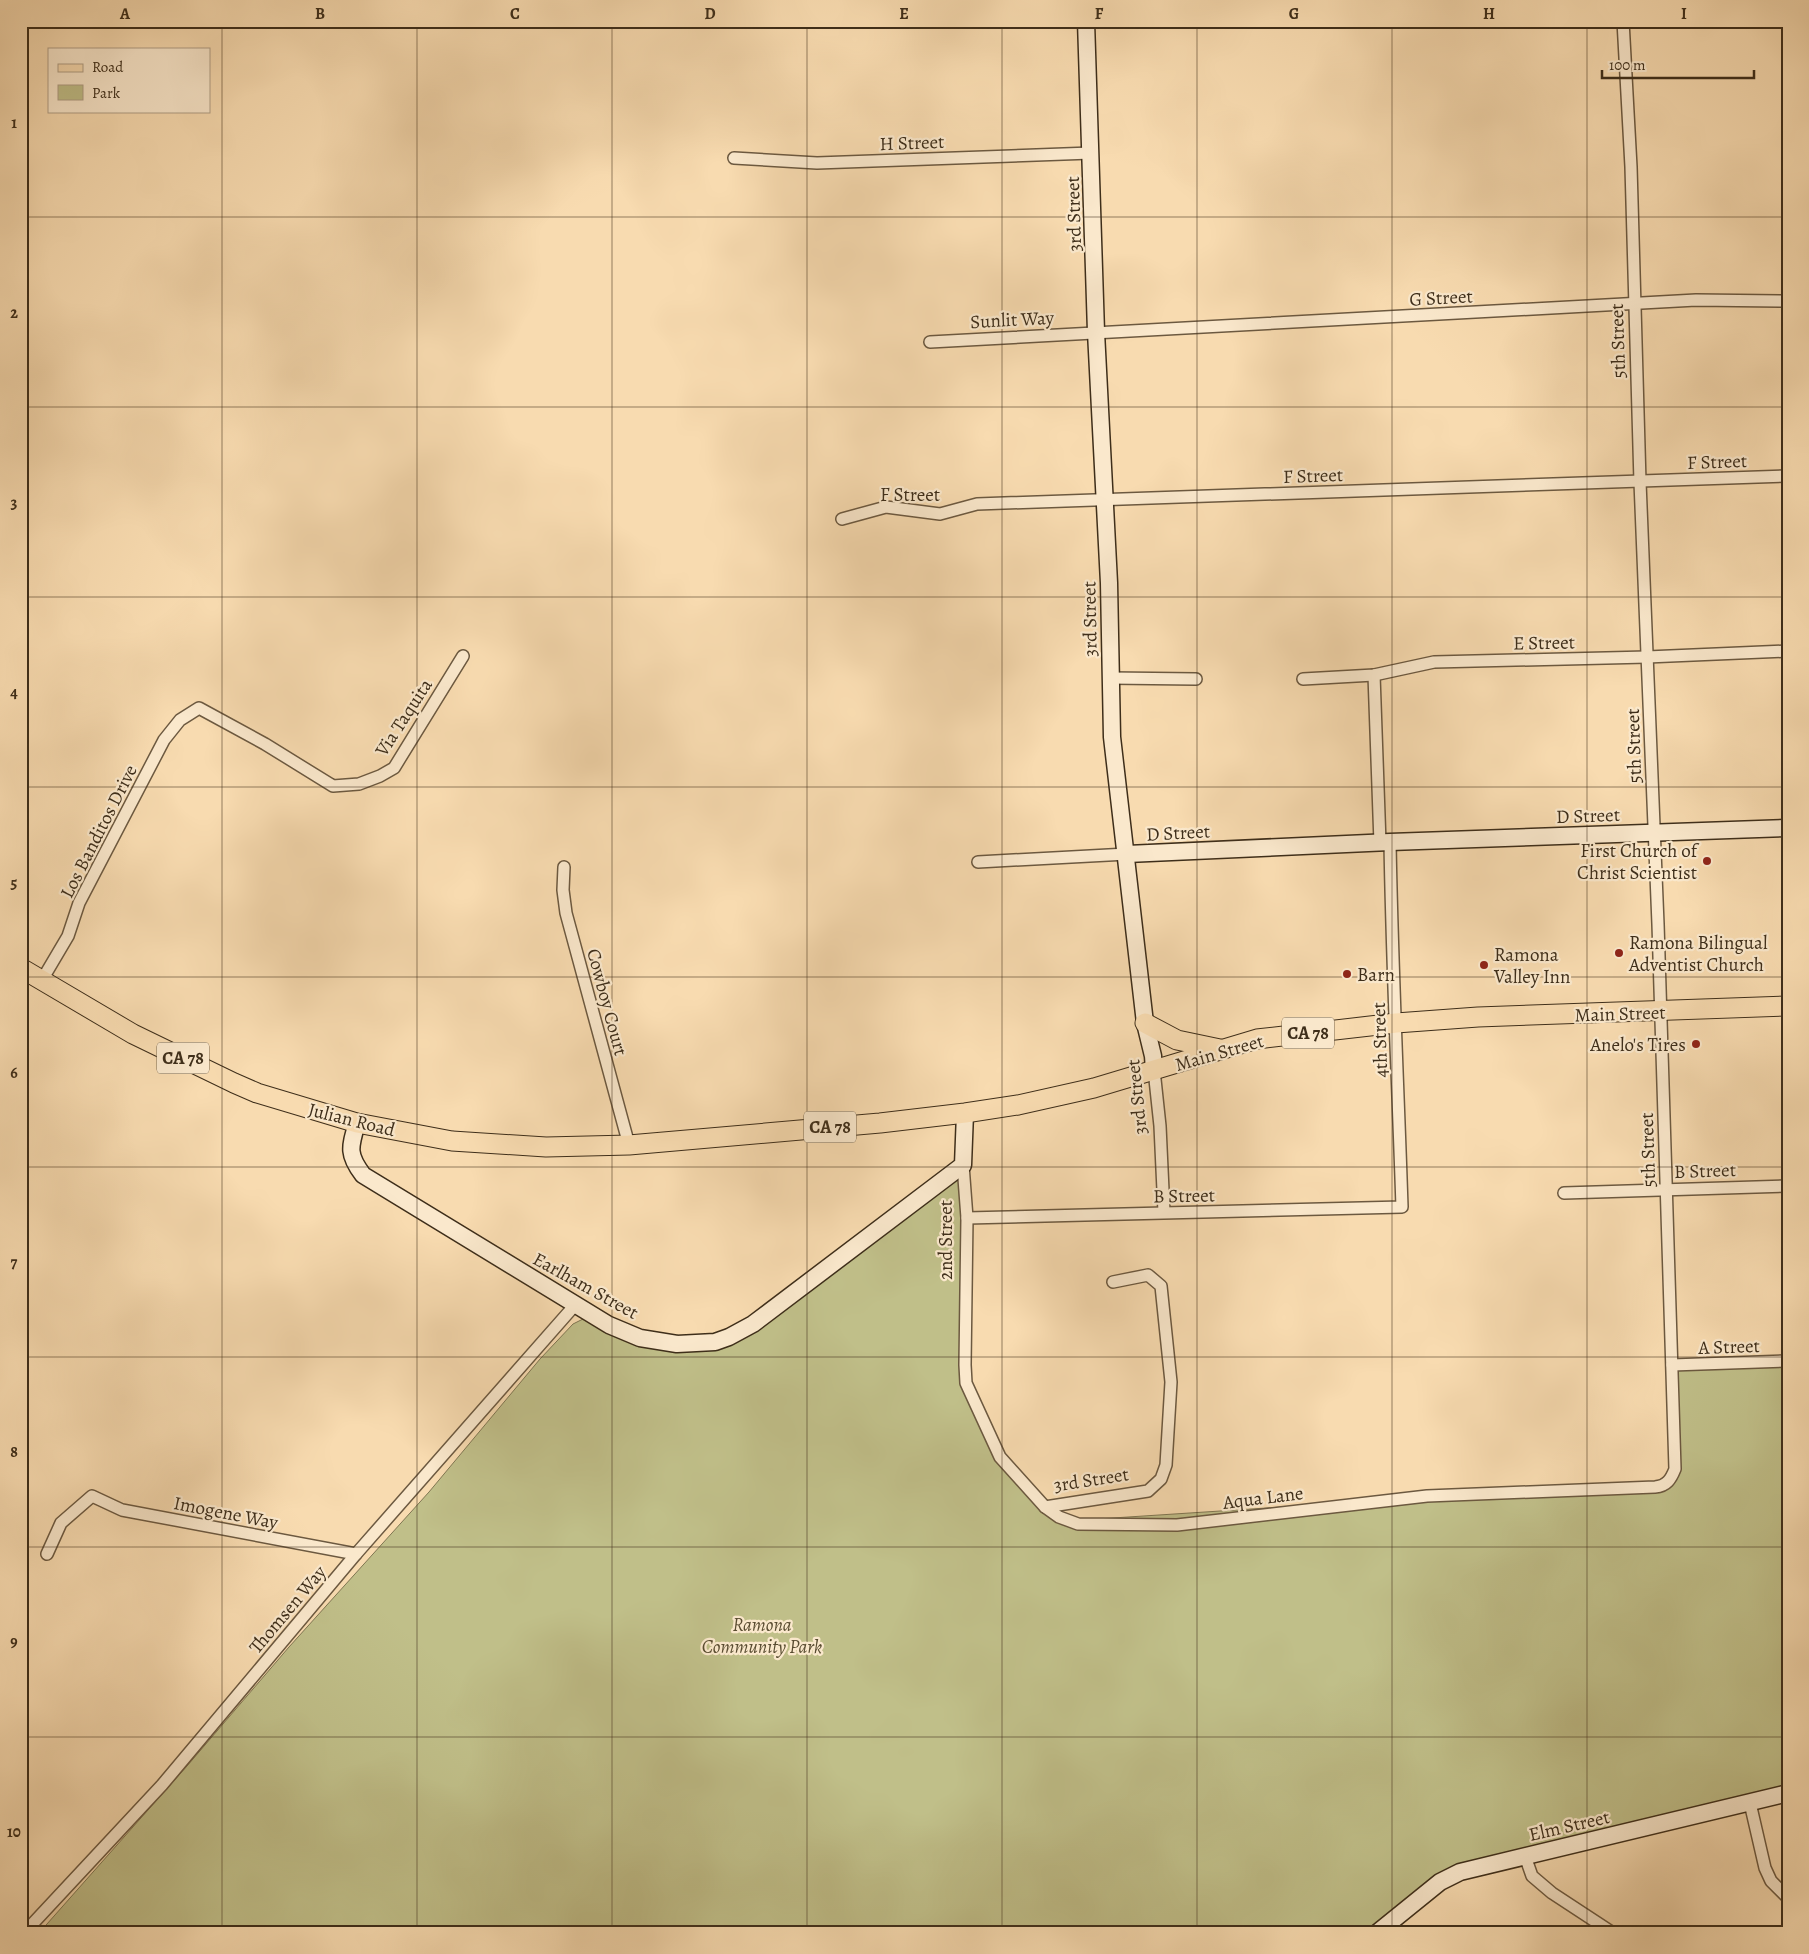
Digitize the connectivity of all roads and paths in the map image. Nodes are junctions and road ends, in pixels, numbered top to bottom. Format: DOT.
graph roads {
  1 [pos="1086,21"];
  2 [pos="1623,21"];
  3 [pos="1091,152"];
  4 [pos="734,158"];
  5 [pos="1788,301"];
  6 [pos="1634,305"];
  7 [pos="1096,332"];
  8 [pos="930,342"];
  9 [pos="1788,476"];
  10 [pos="1640,482"];
  11 [pos="1105,500"];
  12 [pos="842,519"];
  13 [pos="1788,651"];
  14 [pos="463,656"];
  15 [pos="1647,657"];
  16 [pos="1374,675"];
  17 [pos="1110,678"];
  18 [pos="1303,678"];
  19 [pos="1196,679"];
  20 [pos="199,708"];
  21 [pos="1788,828"];
  22 [pos="1653,832"];
  23 [pos="1385,842"];
  24 [pos="1127,854"];
  25 [pos="978,862"];
  26 [pos="564,867"];
  27 [pos="21,968"];
  28 [pos="42,980"];
  29 [pos="1788,1006"];
  30 [pos="1661,1012"];
  31 [pos="1145,1022"];
  32 [pos="1396,1023"];
  33 [pos="1222,1050"];
  34 [pos="1154,1070"];
  35 [pos="964,1113"];
  36 [pos="356,1123"];
  37 [pos="715,1138"];
  38 [pos="629,1145"];
  39 [pos="964,1165"];
  40 [pos="1788,1186"];
  41 [pos="1666,1189"];
  42 [pos="1564,1193"];
  43 [pos="1402,1207"];
  44 [pos="1164,1212"];
  45 [pos="967,1218"];
  46 [pos="1113,1282"];
  47 [pos="575,1305"];
  48 [pos="1788,1361"];
  49 [pos="1672,1365"];
  50 [pos="965,1366"];
  51 [pos="1655,1487"];
  52 [pos="1045,1507"];
  53 [pos="47,1554"];
  54 [pos="356,1554"];
  55 [pos="1788,1793"];
  56 [pos="1750,1803"];
  57 [pos="1525,1856"];
  58 [pos="1788,1898"];
  59 [pos="24,1933"];
  60 [pos="1376,1933"];
  61 [pos="1613,1933"];
  1 -- 3 [label="street, 3rd Street"];
  2 -- 6 [label="street, 5th Street"];
  3 -- 4 [label="street, H Street"];
  3 -- 7 [label="street, 3rd Street"];
  5 -- 6 [label="street, G Street"];
  6 -- 7 [label="street, G Street"];
  6 -- 10 [label="street, 5th Street"];
  7 -- 8 [label="street, Sunlit Way"];
  7 -- 11 [label="street, 3rd Street"];
  9 -- 10 [label="street, F Street"];
  10 -- 11 [label="street, F Street"];
  10 -- 15 [label="street, 5th Street"];
  11 -- 12 [label="street, F Street"];
  11 -- 17 [label="street, 3rd Street"];
  13 -- 15 [label="street, E Street"];
  14 -- 20 [label="street, Via Taquita"];
  15 -- 16 [label="street, E Street"];
  15 -- 22 [label="street, 5th Street"];
  16 -- 18 [label="street, E Street"];
  16 -- 23 [label="street, 4th Street"];
  17 -- 19 [label="street"];
  17 -- 24 [label="street, 3rd Street"];
  20 -- 28 [label="street, Los Banditos Drive"];
  21 -- 22 [label="street, D Street"];
  22 -- 23 [label="street, D Street"];
  22 -- 30 [label="street, 5th Street"];
  23 -- 24 [label="street, D Street"];
  23 -- 32 [label="street, 4th Street"];
  24 -- 25 [label="street, D Street"];
  24 -- 31 [label="street, 3rd Street"];
  26 -- 38 [label="street, Cowboy Court"];
  27 -- 28 [label="main road, Julian Road / CA 78"];
  28 -- 36 [label="main road, Julian Road / CA 78"];
  29 -- 30 [label="main road, Main Street / CA 78"];
  30 -- 32 [label="main road, Main Street / CA 78"];
  30 -- 41 [label="street, 5th Street"];
  31 -- 33 [label="main road"];
  31 -- 34 [label="street, 3rd Street"];
  32 -- 33 [label="main road, Main Street / CA 78"];
  32 -- 43 [label="street, 4th Street"];
  33 -- 34 [label="main road, Main Street / CA 78"];
  34 -- 35 [label="main road, Main Street / CA 78"];
  34 -- 44 [label="street, 3rd Street"];
  35 -- 37 [label="main road, Main Street / CA 78"];
  35 -- 39 [label="street, 2nd Street"];
  36 -- 38 [label="main road, Julian Road / CA 78"];
  36 -- 47 [label="street, Earlham Street"];
  37 -- 38 [label="main road, Julian Road / CA 78"];
  39 -- 45 [label="street, 2nd Street"];
  39 -- 47 [label="street, Earlham Street"];
  40 -- 41 [label="street, B Street"];
  41 -- 42 [label="street, B Street"];
  41 -- 49 [label="street, 5th Street"];
  43 -- 44 [label="street, B Street"];
  44 -- 45 [label="street, B Street"];
  45 -- 50 [label="street, 2nd Street"];
  46 -- 52 [label="street, 3rd Street"];
  47 -- 54 [label="street, Thomsen Way"];
  48 -- 49 [label="street, A Street"];
  49 -- 51 [label="street, 5th Street"];
  50 -- 52 [label="street, Aqua Lane"];
  51 -- 52 [label="street, Aqua Lane"];
  53 -- 54 [label="street, Imogene Way"];
  54 -- 59 [label="street, Thomsen Way"];
  55 -- 56 [label="street, Elm Street"];
  56 -- 57 [label="street, Elm Street"];
  56 -- 58 [label="street"];
  57 -- 60 [label="street, Elm Street"];
  57 -- 61 [label="street"];
}
